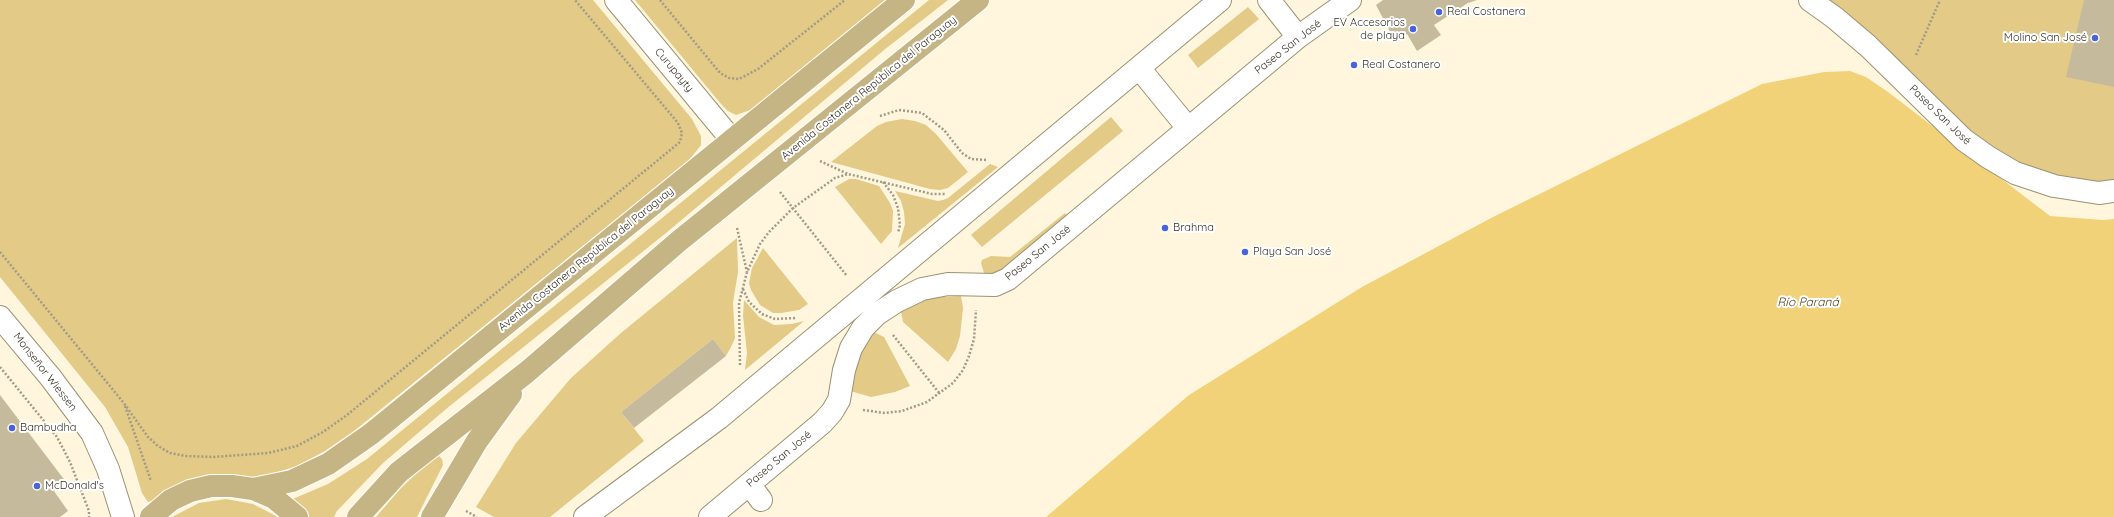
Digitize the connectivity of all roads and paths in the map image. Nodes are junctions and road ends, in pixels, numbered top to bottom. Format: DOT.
graph roads {
  1 [pos="576,0"];
  2 [pos="616,0"];
  3 [pos="660,0"];
  4 [pos="845,0"];
  5 [pos="904,0"];
  6 [pos="978,0"];
  7 [pos="1220,0"];
  8 [pos="1269,0"];
  9 [pos="1350,0"];
  10 [pos="1810,0"];
  11 [pos="1940,0"];
  12 [pos="1298,37"];
  13 [pos="1139,68"];
  14 [pos="1904,81"];
  15 [pos="876,117"];
  16 [pos="1188,128"];
  17 [pos="732,140"];
  18 [pos="823,155"];
  19 [pos="986,163"];
  20 [pos="848,174"];
  21 [pos="883,182"];
  22 [pos="785,187"];
  23 [pos="2114,191"];
  24 [pos="947,194"];
  25 [pos="774,196"];
  26 [pos="730,230"];
  27 [pos="897,237"];
  28 [pos="0,252"];
  29 [pos="747,272"];
  30 [pos="976,285"];
  31 [pos="743,288"];
  32 [pos="0,317"];
  33 [pos="799,317"];
  34 [pos="740,368"];
  35 [pos="0,369"];
  36 [pos="527,372"];
  37 [pos="838,400"];
  38 [pos="124,402"];
  39 [pos="242,456"];
  40 [pos="226,460"];
  41 [pos="152,482"];
  42 [pos="253,489"];
  43 [pos="467,504"];
  44 [pos="89,517"];
  45 [pos="123,517"];
  46 [pos="151,517"];
  47 [pos="297,517"];
  48 [pos="358,517"];
  49 [pos="432,517"];
  50 [pos="477,517"];
  51 [pos="585,517"];
  52 [pos="710,517"];
  1 -- 39 [label="path"];
  2 -- 17 [label="street, Curupayty"];
  3 -- 4 [label="path"];
  5 -- 17 [label="main road, Avenida Costanera República del Paraguay"];
  6 -- 36 [label="main road, Avenida Costanera República del Paraguay"];
  7 -- 13 [label="street"];
  8 -- 12 [label="street"];
  9 -- 12 [label="street, Paseo San José"];
  10 -- 14 [label="street, Paseo San José"];
  11 -- 14 [label="path"];
  12 -- 16 [label="street, Paseo San José"];
  13 -- 16 [label="street"];
  13 -- 51 [label="street"];
  14 -- 23 [label="street, Paseo San José"];
  15 -- 19 [label="path"];
  16 -- 30 [label="street, Paseo San José"];
  17 -- 42 [label="main road, Avenida Costanera República del Paraguay"];
  18 -- 20 [label="path"];
  20 -- 21 [label="path"];
  20 -- 29 [label="path"];
  21 -- 24 [label="path"];
  21 -- 27 [label="path"];
  22 -- 25 [label="path"];
  26 -- 29 [label="path"];
  28 -- 38 [label="path"];
  29 -- 31 [label="path"];
  30 -- 37 [label="street, Paseo San José"];
  30 -- 37 [label="path"];
  31 -- 33 [label="path"];
  31 -- 34 [label="path"];
  32 -- 45 [label="street, Monseñor Wiessen"];
  35 -- 44 [label="path"];
  36 -- 48 [label="main road, Avenida Costanera República del Paraguay"];
  36 -- 49 [label="main road"];
  37 -- 52 [label="street, Paseo San José"];
  38 -- 39 [label="path"];
  38 -- 41 [label="path"];
  39 -- 40 [label="path"];
  42 -- 46 [label="main road, Avenida Costanera República del Paraguay"];
  42 -- 47 [label="main road, Avenida Costanera República del Paraguay"];
  43 -- 50 [label="path"];
}
